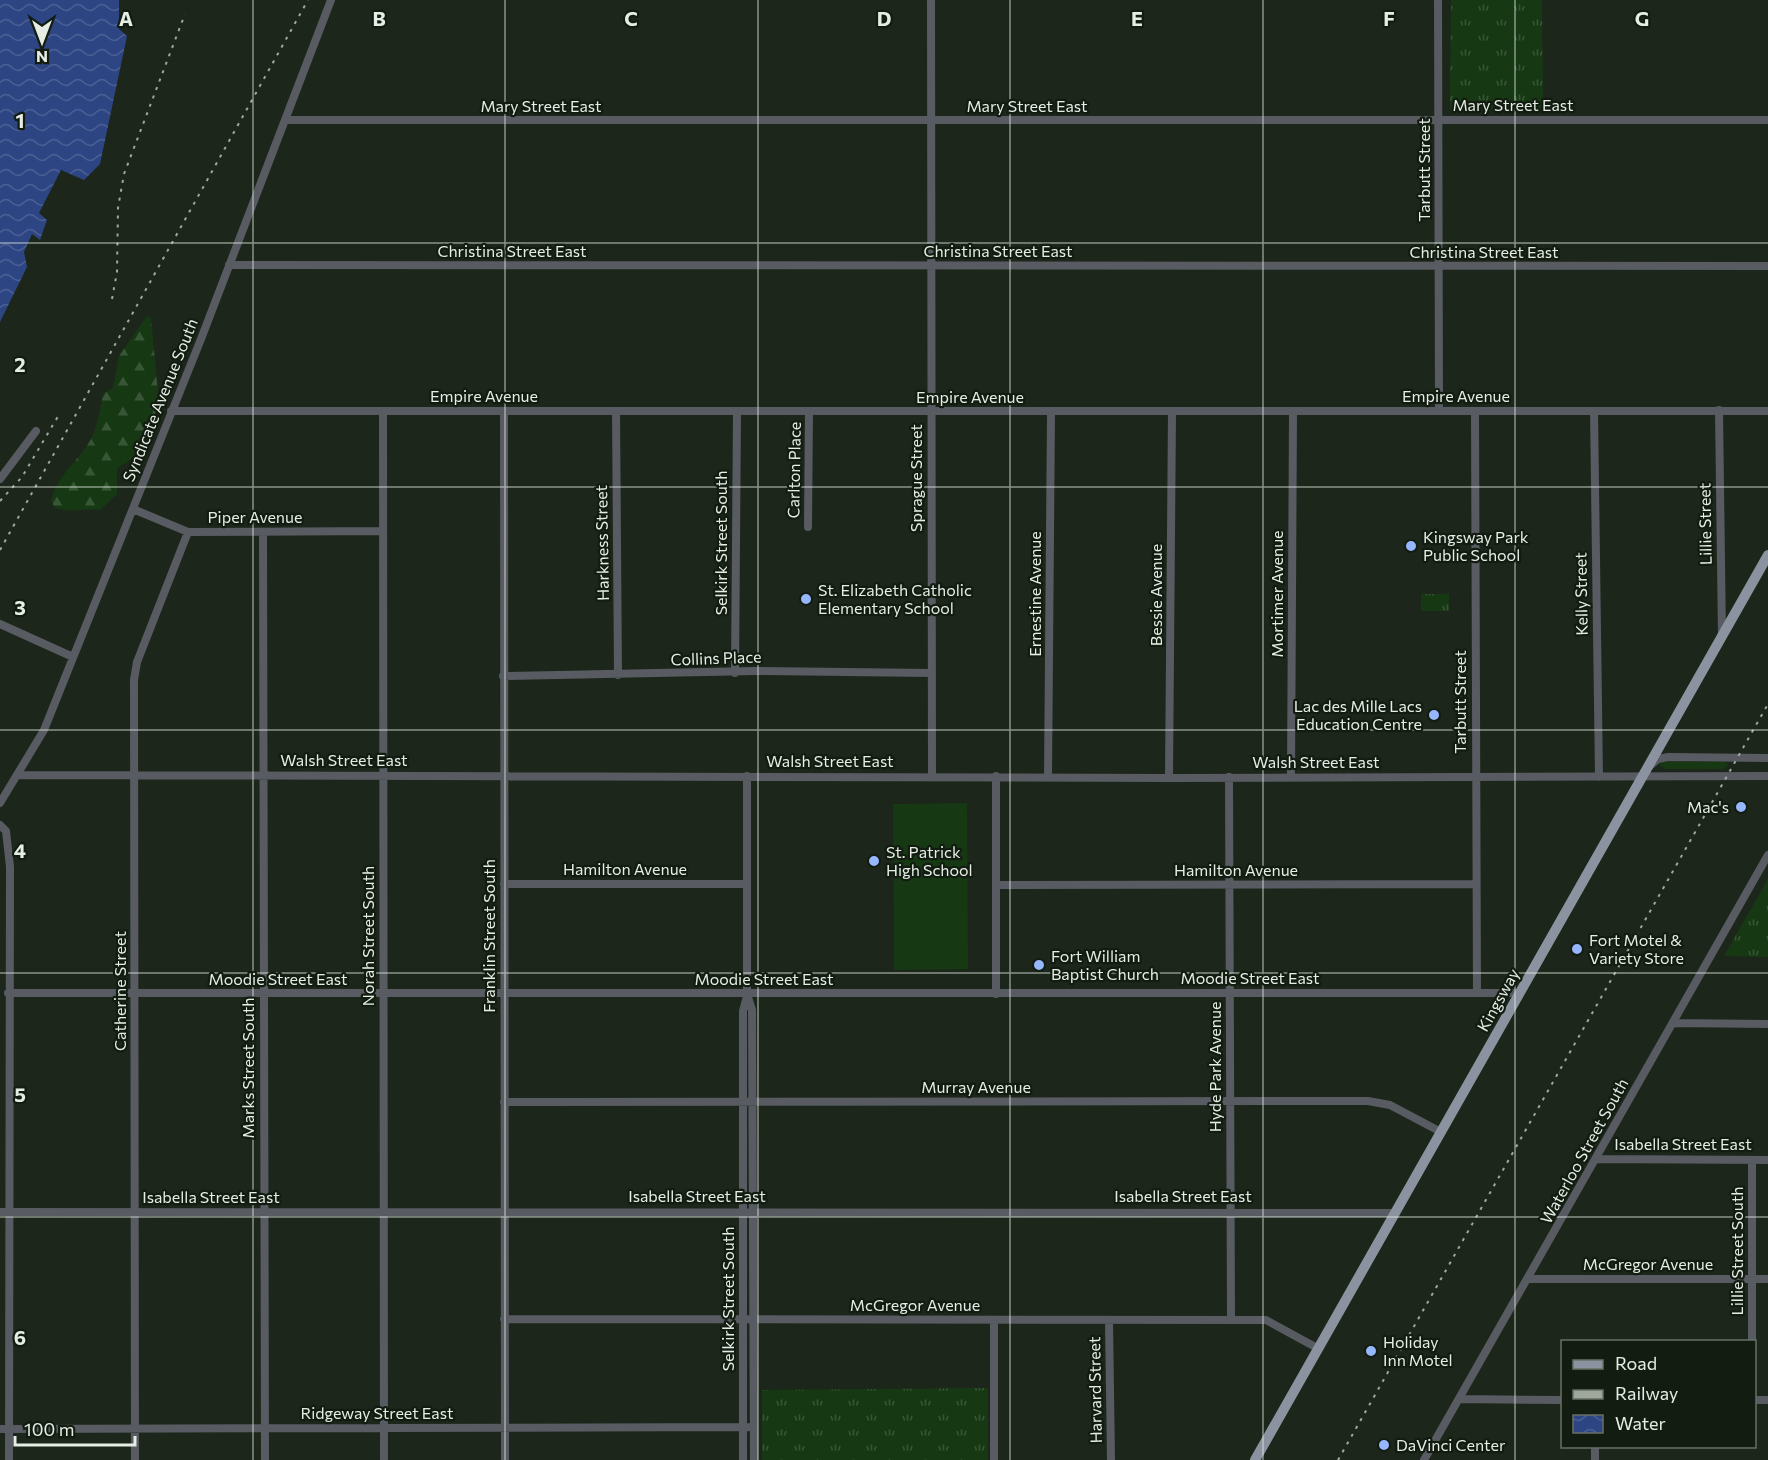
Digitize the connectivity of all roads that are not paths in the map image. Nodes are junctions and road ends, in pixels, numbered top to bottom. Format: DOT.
graph roads {
  1 [pos="331,0"];
  2 [pos="931,0"];
  3 [pos="1438,0"];
  4 [pos="286,120"];
  5 [pos="1439,120"];
  6 [pos="1768,120"];
  7 [pos="931,121"];
  8 [pos="229,266"];
  9 [pos="930,266"];
  10 [pos="1768,266"];
  11 [pos="1439,267"];
  12 [pos="1719,410"];
  13 [pos="171,411"];
  14 [pos="383,411"];
  15 [pos="504,411"];
  16 [pos="616,411"];
  17 [pos="1439,411"];
  18 [pos="1475,411"];
  19 [pos="1594,411"];
  20 [pos="1768,411"];
  21 [pos="737,412"];
  22 [pos="809,412"];
  23 [pos="931,412"];
  24 [pos="1051,412"];
  25 [pos="1172,412"];
  26 [pos="1293,412"];
  27 [pos="36,431"];
  28 [pos="0,479"];
  29 [pos="133,509"];
  30 [pos="808,527"];
  31 [pos="383,531"];
  32 [pos="188,532"];
  33 [pos="263,532"];
  34 [pos="1768,555"];
  35 [pos="0,624"];
  36 [pos="1722,638"];
  37 [pos="73,657"];
  38 [pos="735,673"];
  39 [pos="930,673"];
  40 [pos="618,675"];
  41 [pos="503,676"];
  42 [pos="1768,758"];
  43 [pos="19,775"];
  44 [pos="135,775"];
  45 [pos="262,775"];
  46 [pos="384,775"];
  47 [pos="504,775"];
  48 [pos="747,776"];
  49 [pos="932,776"];
  50 [pos="1048,776"];
  51 [pos="1768,776"];
  52 [pos="996,777"];
  53 [pos="1229,777"];
  54 [pos="1291,777"];
  55 [pos="1475,777"];
  56 [pos="1599,777"];
  57 [pos="1641,777"];
  58 [pos="1169,778"];
  59 [pos="0,803"];
  60 [pos="0,825"];
  61 [pos="1768,855"];
  62 [pos="504,884"];
  63 [pos="746,884"];
  64 [pos="1475,884"];
  65 [pos="997,885"];
  66 [pos="1229,886"];
  67 [pos="1477,992"];
  68 [pos="8,993"];
  69 [pos="135,993"];
  70 [pos="1230,993"];
  71 [pos="1519,993"];
  72 [pos="263,994"];
  73 [pos="383,994"];
  74 [pos="503,994"];
  75 [pos="747,994"];
  76 [pos="996,994"];
  77 [pos="0,999"];
  78 [pos="1673,1023"];
  79 [pos="1768,1024"];
  80 [pos="504,1102"];
  81 [pos="747,1102"];
  82 [pos="1230,1103"];
  83 [pos="1441,1132"];
  84 [pos="1597,1159"];
  85 [pos="1752,1160"];
  86 [pos="1768,1160"];
  87 [pos="748,1210"];
  88 [pos="383,1211"];
  89 [pos="1230,1211"];
  90 [pos="4,1212"];
  91 [pos="135,1212"];
  92 [pos="263,1212"];
  93 [pos="504,1212"];
  94 [pos="1395,1213"];
  95 [pos="1752,1278"];
  96 [pos="1768,1278"];
  97 [pos="1527,1279"];
  98 [pos="504,1319"];
  99 [pos="743,1320"];
  100 [pos="753,1320"];
  101 [pos="1109,1320"];
  102 [pos="1231,1320"];
  103 [pos="994,1321"];
  104 [pos="1752,1340"];
  105 [pos="1319,1349"];
  106 [pos="1460,1399"];
  107 [pos="1561,1400"];
  108 [pos="743,1426"];
  109 [pos="753,1427"];
  110 [pos="384,1428"];
  111 [pos="505,1428"];
  112 [pos="4,1429"];
  113 [pos="135,1429"];
  114 [pos="265,1429"];
  115 [pos="9,1460"];
  116 [pos="135,1460"];
  117 [pos="265,1460"];
  118 [pos="384,1460"];
  119 [pos="505,1460"];
  120 [pos="743,1460"];
  121 [pos="754,1460"];
  122 [pos="994,1460"];
  123 [pos="1111,1460"];
  124 [pos="1255,1460"];
  125 [pos="1424,1460"];
  1 -- 4 [label="street, Syndicate Avenue South"];
  2 -- 7 [label="street, Sprague Street"];
  3 -- 5 [label="street, Tarbutt Street"];
  4 -- 7 [label="street, Mary Street East"];
  4 -- 8 [label="street, Syndicate Avenue South"];
  5 -- 6 [label="street, Mary Street East"];
  5 -- 7 [label="street, Mary Street East"];
  5 -- 11 [label="street, Tarbutt Street"];
  7 -- 9 [label="street, Sprague Street"];
  8 -- 9 [label="street, Christina Street East"];
  8 -- 13 [label="street, Syndicate Avenue South"];
  9 -- 11 [label="street, Christina Street East"];
  9 -- 23 [label="street, Sprague Street"];
  10 -- 11 [label="street, Christina Street East"];
  11 -- 17 [label="street, Tarbutt Street"];
  12 -- 19 [label="street, Empire Avenue"];
  12 -- 20 [label="street, Empire Avenue"];
  12 -- 36 [label="street, Lillie Street"];
  13 -- 14 [label="street, Empire Avenue"];
  13 -- 29 [label="street, Syndicate Avenue South"];
  14 -- 15 [label="street, Empire Avenue"];
  14 -- 31 [label="street, Norah Street South"];
  15 -- 16 [label="street, Empire Avenue"];
  15 -- 41 [label="street, Franklin Street South"];
  16 -- 21 [label="street, Empire Avenue"];
  16 -- 40 [label="street, Harkness Street"];
  17 -- 18 [label="street, Empire Avenue"];
  17 -- 26 [label="street, Empire Avenue"];
  18 -- 19 [label="street, Empire Avenue"];
  18 -- 55 [label="street, Tarbutt Street"];
  19 -- 56 [label="street, Kelly Street"];
  21 -- 22 [label="street, Empire Avenue"];
  21 -- 38 [label="street, Selkirk Street South"];
  22 -- 23 [label="street, Empire Avenue"];
  22 -- 30 [label="street, Carlton Place"];
  23 -- 24 [label="street, Empire Avenue"];
  23 -- 39 [label="street, Sprague Street"];
  24 -- 25 [label="street, Empire Avenue"];
  24 -- 50 [label="street, Ernestine Avenue"];
  25 -- 26 [label="street, Empire Avenue"];
  25 -- 58 [label="street, Bessie Avenue"];
  26 -- 54 [label="street, Mortimer Avenue"];
  27 -- 28 [label="street"];
  29 -- 32 [label="street, Piper Avenue"];
  29 -- 37 [label="street, Syndicate Avenue South"];
  31 -- 33 [label="street, Piper Avenue"];
  31 -- 46 [label="street, Norah Street South"];
  32 -- 33 [label="street, Piper Avenue"];
  32 -- 44 [label="street, Catherine Street"];
  33 -- 45 [label="street, Marks Street South"];
  34 -- 36 [label="main road, Kingsway"];
  35 -- 37 [label="street"];
  36 -- 57 [label="main road, Kingsway"];
  37 -- 43 [label="street, Syndicate Avenue South"];
  38 -- 39 [label="street, Collins Place"];
  38 -- 40 [label="street, Collins Place"];
  39 -- 49 [label="street, Sprague Street"];
  40 -- 41 [label="street, Collins Place"];
  41 -- 47 [label="street, Franklin Street South"];
  42 -- 57 [label="street"];
  43 -- 44 [label="street, Walsh Street East"];
  43 -- 59 [label="street, Syndicate Avenue South"];
  44 -- 45 [label="street, Walsh Street East"];
  44 -- 69 [label="street, Catherine Street"];
  45 -- 46 [label="street, Walsh Street East"];
  45 -- 72 [label="street, Marks Street South"];
  46 -- 47 [label="street, Walsh Street East"];
  46 -- 73 [label="street, Norah Street South"];
  47 -- 48 [label="street, Walsh Street East"];
  47 -- 62 [label="street, Franklin Street South"];
  48 -- 49 [label="street, Walsh Street East"];
  48 -- 63 [label="street, Selkirk Street South"];
  49 -- 52 [label="street, Walsh Street East"];
  50 -- 52 [label="street, Walsh Street East"];
  50 -- 58 [label="street, Walsh Street East"];
  51 -- 57 [label="street, Walsh Street East"];
  52 -- 65 [label="street"];
  53 -- 54 [label="street, Walsh Street East"];
  53 -- 58 [label="street, Walsh Street East"];
  53 -- 66 [label="street, Hyde Park Avenue"];
  54 -- 55 [label="street, Walsh Street East"];
  55 -- 56 [label="street, Walsh Street East"];
  55 -- 64 [label="street, Tarbutt Street"];
  56 -- 57 [label="street, Walsh Street East"];
  57 -- 71 [label="main road, Kingsway"];
  60 -- 68 [label="street"];
  61 -- 78 [label="street, Waterloo Street South"];
  62 -- 63 [label="street, Hamilton Avenue"];
  62 -- 74 [label="street, Franklin Street South"];
  63 -- 75 [label="street, Selkirk Street South"];
  64 -- 66 [label="street, Hamilton Avenue"];
  64 -- 67 [label="street, Tarbutt Street"];
  65 -- 66 [label="street, Hamilton Avenue"];
  65 -- 76 [label="street"];
  66 -- 70 [label="street, Hyde Park Avenue"];
  67 -- 70 [label="street, Moodie Street East"];
  67 -- 71 [label="street, Moodie Street East"];
  68 -- 69 [label="street, Moodie Street East"];
  68 -- 77 [label="street"];
  68 -- 90 [label="street"];
  69 -- 72 [label="street, Moodie Street East"];
  69 -- 91 [label="street, Catherine Street"];
  70 -- 76 [label="street, Moodie Street East"];
  70 -- 82 [label="street, Hyde Park Avenue"];
  71 -- 83 [label="main road, Kingsway"];
  72 -- 73 [label="street, Moodie Street East"];
  72 -- 92 [label="street, Marks Street South"];
  73 -- 74 [label="street, Moodie Street East"];
  73 -- 88 [label="street, Norah Street South"];
  74 -- 75 [label="street, Moodie Street East"];
  74 -- 80 [label="street, Franklin Street South"];
  75 -- 76 [label="street, Moodie Street East"];
  75 -- 81 [label="street, Selkirk Street South"];
  78 -- 79 [label="street"];
  78 -- 84 [label="street, Waterloo Street South"];
  80 -- 81 [label="street, Murray Avenue"];
  80 -- 93 [label="street, Franklin Street South"];
  81 -- 82 [label="street, Murray Avenue"];
  81 -- 87 [label="street, Selkirk Street South"];
  82 -- 83 [label="street, Murray Avenue"];
  82 -- 89 [label="street, Hyde Park Avenue"];
  83 -- 94 [label="main road, Kingsway"];
  84 -- 85 [label="street, Isabella Street East"];
  84 -- 97 [label="street, Waterloo Street South"];
  85 -- 86 [label="street, Isabella Street East"];
  85 -- 95 [label="street, Lillie Street South"];
  87 -- 89 [label="street, Isabella Street East"];
  87 -- 93 [label="street, Isabella Street East"];
  87 -- 99 [label="street, Selkirk Street South"];
  87 -- 100 [label="street, Selkirk Street South"];
  88 -- 92 [label="street, Isabella Street East"];
  88 -- 93 [label="street, Isabella Street East"];
  88 -- 110 [label="street, Norah Street South"];
  89 -- 94 [label="street, Isabella Street East"];
  89 -- 102 [label="street, Hyde Park Avenue"];
  90 -- 91 [label="street, Isabella Street East"];
  90 -- 112 [label="street"];
  91 -- 92 [label="street, Isabella Street East"];
  91 -- 113 [label="street, Catherine Street"];
  92 -- 114 [label="street, Marks Street South"];
  93 -- 98 [label="street, Franklin Street South"];
  94 -- 105 [label="main road, Kingsway"];
  95 -- 96 [label="street, McGregor Avenue"];
  95 -- 97 [label="street, McGregor Avenue"];
  95 -- 104 [label="street, Lillie Street South"];
  97 -- 106 [label="street, Waterloo Street South"];
  98 -- 99 [label="street, McGregor Avenue"];
  98 -- 111 [label="street, Franklin Street South"];
  99 -- 100 [label="street, McGregor Avenue"];
  99 -- 108 [label="street, Selkirk Street South"];
  100 -- 103 [label="street, McGregor Avenue"];
  100 -- 109 [label="street, Selkirk Street South"];
  101 -- 102 [label="street, McGregor Avenue"];
  101 -- 103 [label="street, McGregor Avenue"];
  101 -- 123 [label="street, Harvard Street"];
  102 -- 105 [label="street, McGregor Avenue"];
  103 -- 122 [label="street"];
  105 -- 124 [label="main road, Kingsway"];
  106 -- 107 [label="street"];
  106 -- 125 [label="street, Waterloo Street South"];
  108 -- 109 [label="street, Ridgeway Street East"];
  108 -- 111 [label="street, Ridgeway Street East"];
  108 -- 120 [label="street, Selkirk Street South"];
  109 -- 121 [label="street, Selkirk Street South"];
  110 -- 111 [label="street, Ridgeway Street East"];
  110 -- 114 [label="street, Ridgeway Street East"];
  110 -- 118 [label="street, Norah Street South"];
  111 -- 119 [label="street, Franklin Street South"];
  112 -- 113 [label="street, Ridgeway Street East"];
  112 -- 115 [label="street"];
  113 -- 114 [label="street, Ridgeway Street East"];
  113 -- 116 [label="street, Catherine Street"];
  114 -- 117 [label="street, Marks Street South"];
}
